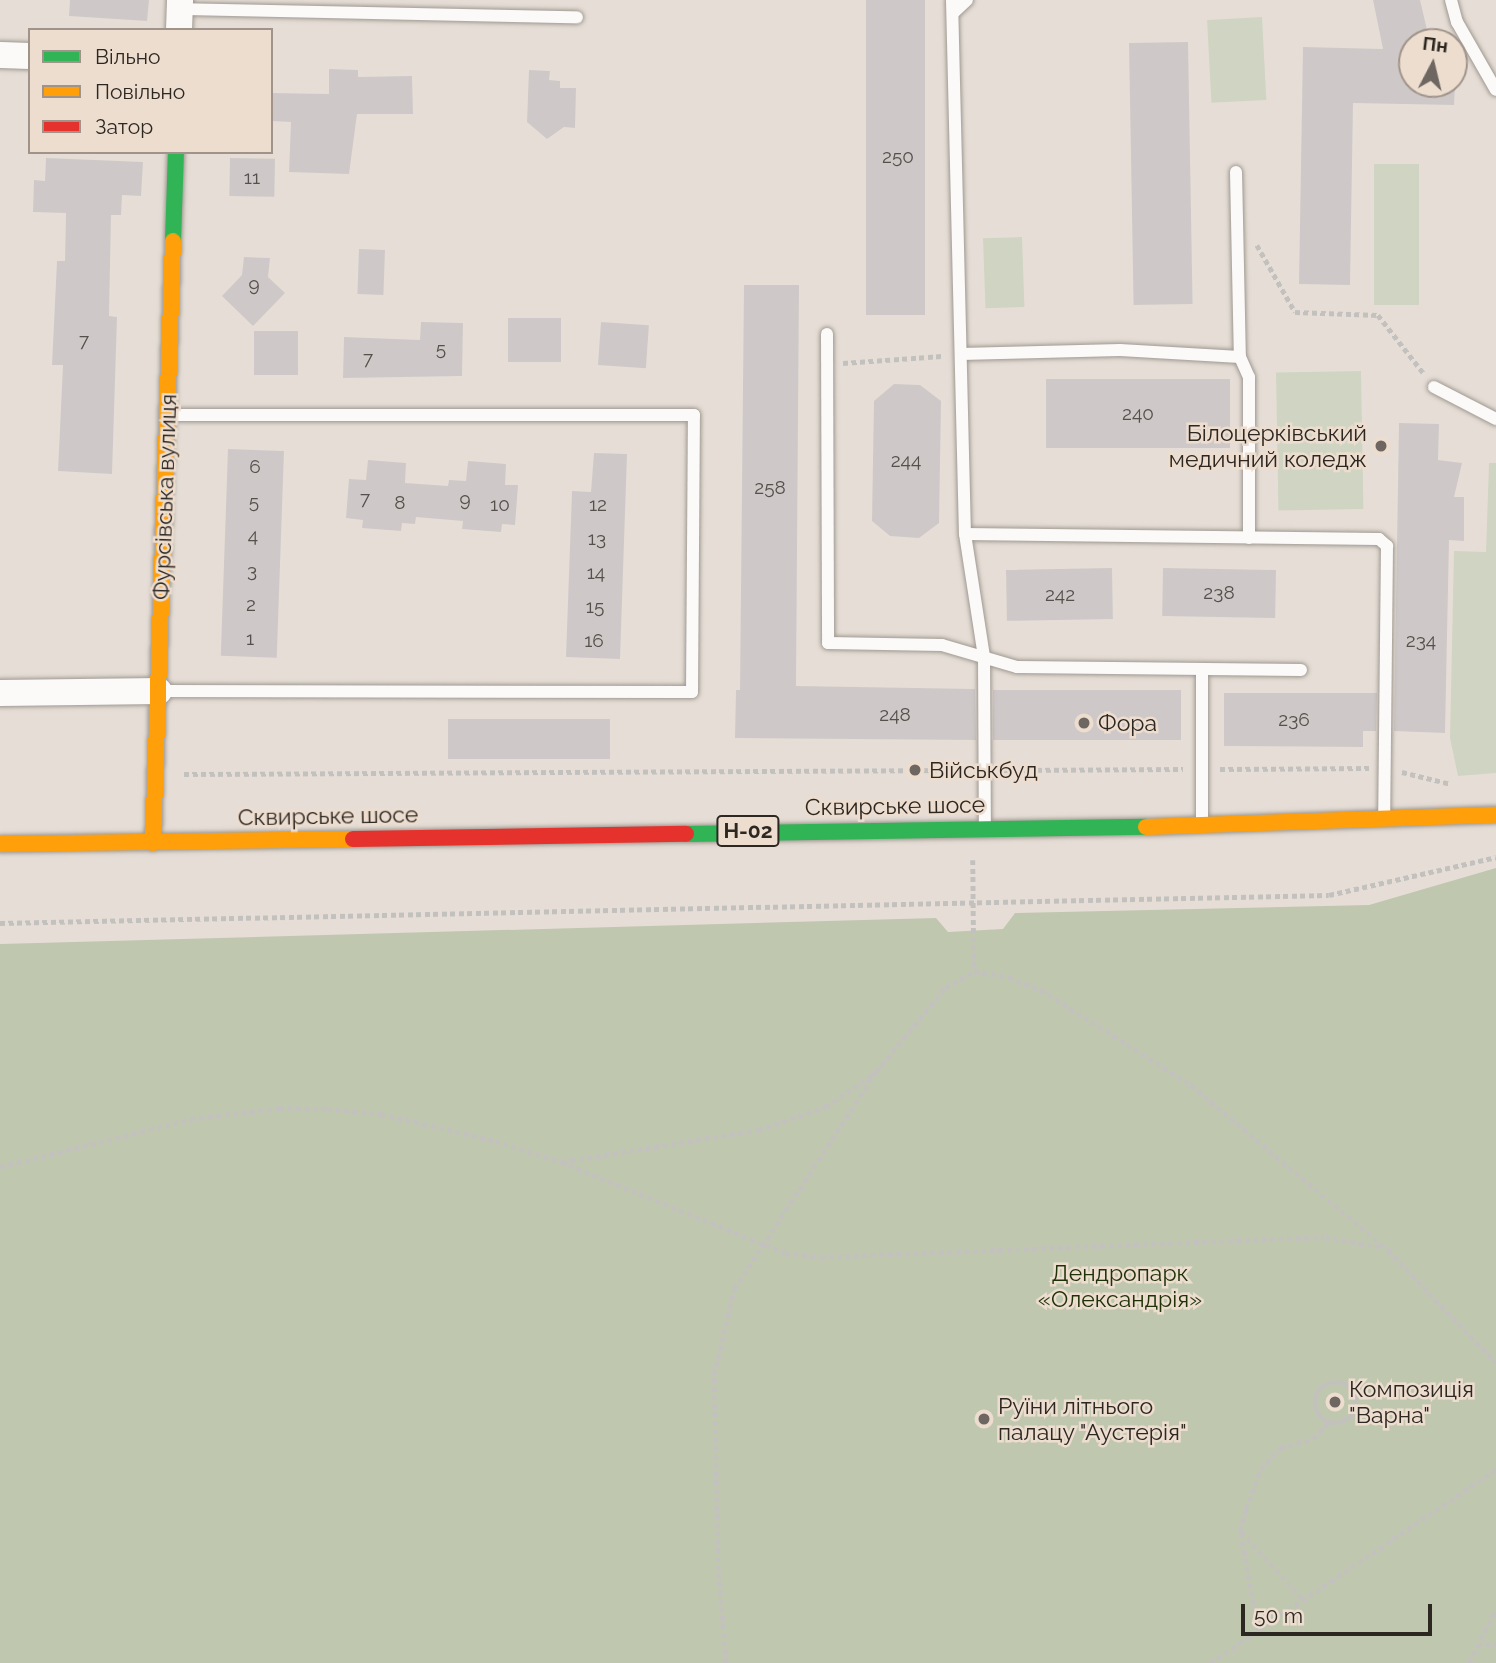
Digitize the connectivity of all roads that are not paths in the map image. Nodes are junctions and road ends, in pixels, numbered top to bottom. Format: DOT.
graph roads {
  1 [pos="967,0"];
  2 [pos="1451,0"];
  3 [pos="953,7"];
  4 [pos="180,13"];
  5 [pos="577,17"];
  6 [pos="0,55"];
  7 [pos="28,56"];
  8 [pos="1496,90"];
  9 [pos="176,154"];
  10 [pos="1236,172"];
  11 [pos="827,334"];
  12 [pos="961,354"];
  13 [pos="1240,357"];
  14 [pos="1434,387"];
  15 [pos="167,415"];
  16 [pos="1496,419"];
  17 [pos="965,534"];
  18 [pos="1249,538"];
  19 [pos="984,657"];
  20 [pos="1202,669"];
  21 [pos="1301,670"];
  22 [pos="159,691"];
  23 [pos="0,693"];
  24 [pos="1496,814"];
  25 [pos="1384,821"];
  26 [pos="1202,825"];
  27 [pos="985,827"];
  28 [pos="153,842"];
  29 [pos="0,844"];
  1 -- 3 [label="lane"];
  2 -- 8 [label="lane"];
  3 -- 12 [label="lane"];
  4 -- 5 [label="lane"];
  6 -- 7 [label="street"];
  9 -- 15 [label="main road, Фурсівська вулиця"];
  10 -- 13 [label="lane"];
  11 -- 19 [label="lane"];
  12 -- 13 [label="lane"];
  12 -- 17 [label="lane"];
  13 -- 18 [label="lane"];
  14 -- 16 [label="lane"];
  15 -- 22 [label="main road, Фурсівська вулиця"];
  15 -- 22 [label="lane"];
  17 -- 18 [label="lane"];
  17 -- 19 [label="lane"];
  18 -- 25 [label="lane"];
  19 -- 20 [label="lane"];
  19 -- 27 [label="lane"];
  20 -- 21 [label="lane"];
  20 -- 26 [label="lane"];
  22 -- 23 [label="street"];
  22 -- 28 [label="main road, Фурсівська вулиця"];
  24 -- 25 [label="main road, Сквирське шосе / Н-02"];
  25 -- 26 [label="main road, Сквирське шосе / Н-02"];
  26 -- 27 [label="main road, Сквирське шосе / Н-02"];
  27 -- 28 [label="main road, Сквирське шосе / Н-02"];
  28 -- 29 [label="main road, Сквирське шосе / Н-02"];
}
